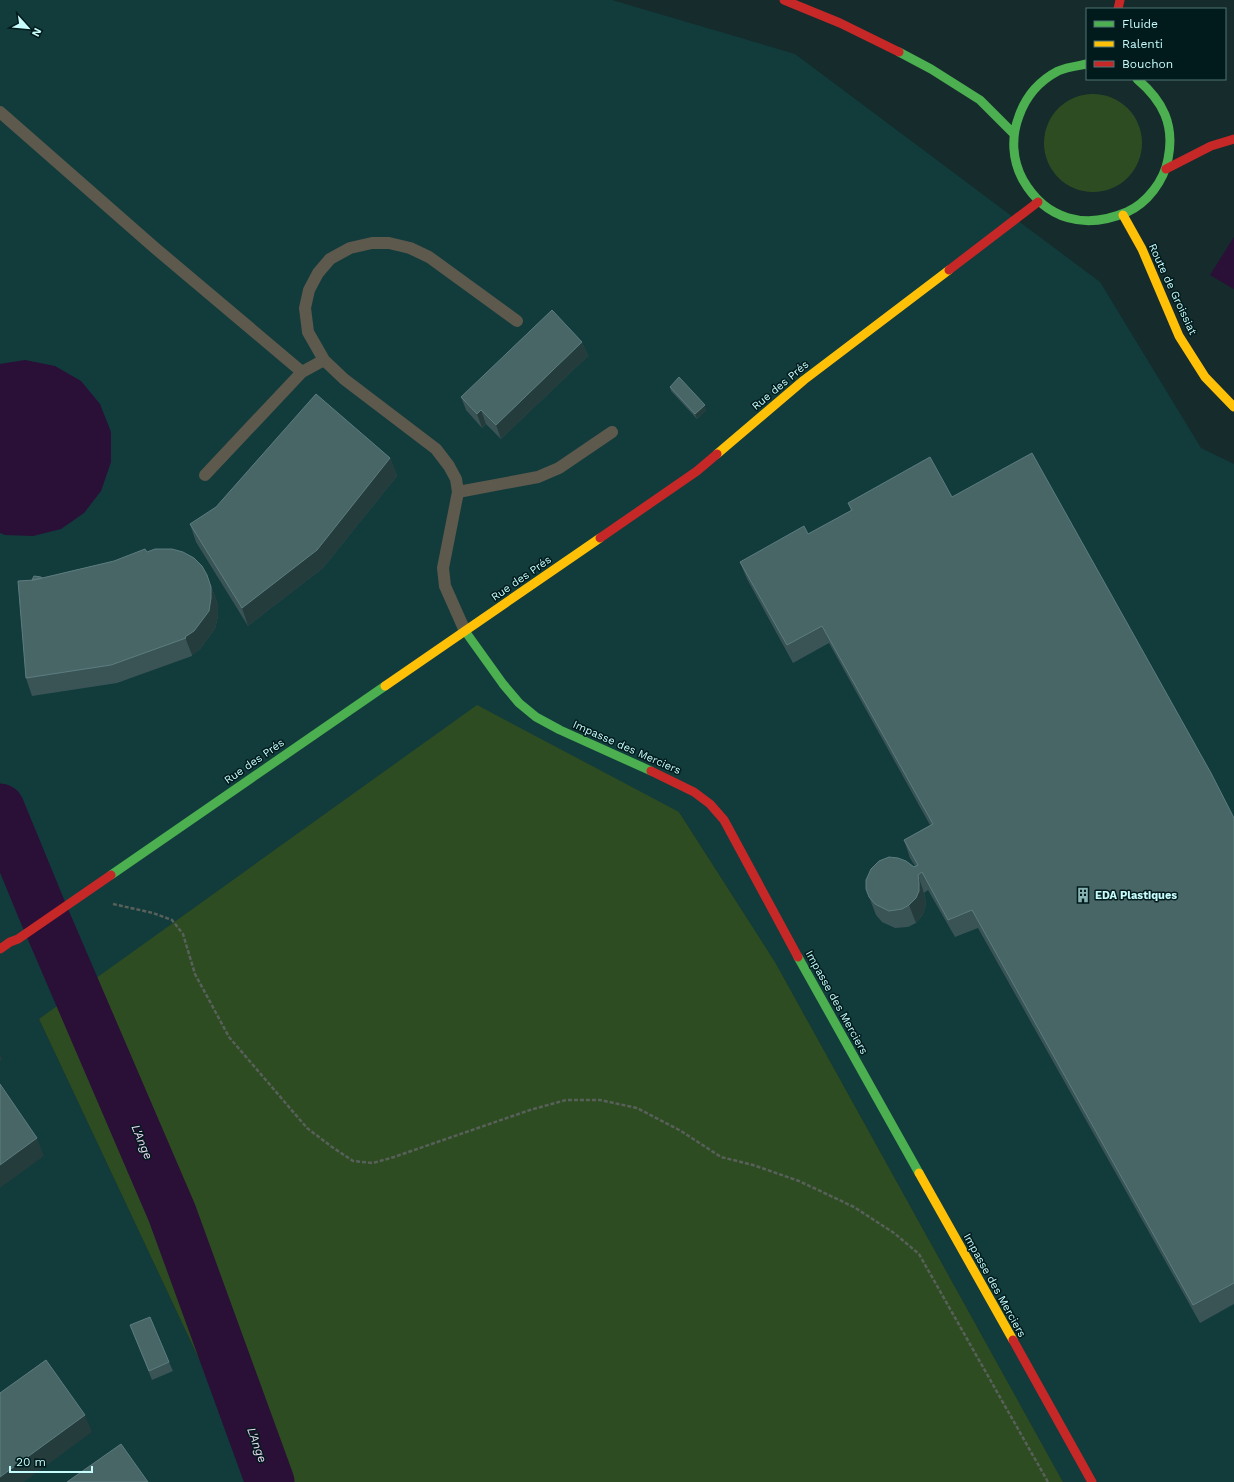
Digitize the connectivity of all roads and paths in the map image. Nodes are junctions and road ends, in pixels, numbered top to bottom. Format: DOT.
graph roads {
  1 [pos="784,0"];
  2 [pos="1086,64"];
  3 [pos="1138,80"];
  4 [pos="0,112"];
  5 [pos="1014,134"];
  6 [pos="1234,140"];
  7 [pos="1166,169"];
  8 [pos="1038,202"];
  9 [pos="1123,215"];
  10 [pos="517,321"];
  11 [pos="324,360"];
  12 [pos="302,372"];
  13 [pos="1234,407"];
  14 [pos="612,432"];
  15 [pos="205,475"];
  16 [pos="458,492"];
  17 [pos="465,631"];
  18 [pos="88,890"];
  19 [pos="0,949"];
  20 [pos="1048,1482"];
  21 [pos="1092,1482"];
  1 -- 5 [label="main road"];
  2 -- 5 [label="main road"];
  3 -- 7 [label="main road"];
  4 -- 12 [label="lane"];
  5 -- 8 [label="main road"];
  6 -- 7 [label="main road"];
  7 -- 9 [label="main road"];
  8 -- 9 [label="main road"];
  8 -- 17 [label="main road, Rue des Prés"];
  9 -- 13 [label="main road, Route de Groissiat"];
  10 -- 11 [label="lane"];
  11 -- 12 [label="lane"];
  11 -- 16 [label="lane"];
  12 -- 15 [label="lane"];
  14 -- 16 [label="lane"];
  16 -- 17 [label="lane"];
  17 -- 18 [label="main road, Rue des Prés"];
  17 -- 21 [label="main road, Impasse des Merciers"];
  18 -- 19 [label="main road, Rue des Prés"];
  18 -- 20 [label="path"];
}
